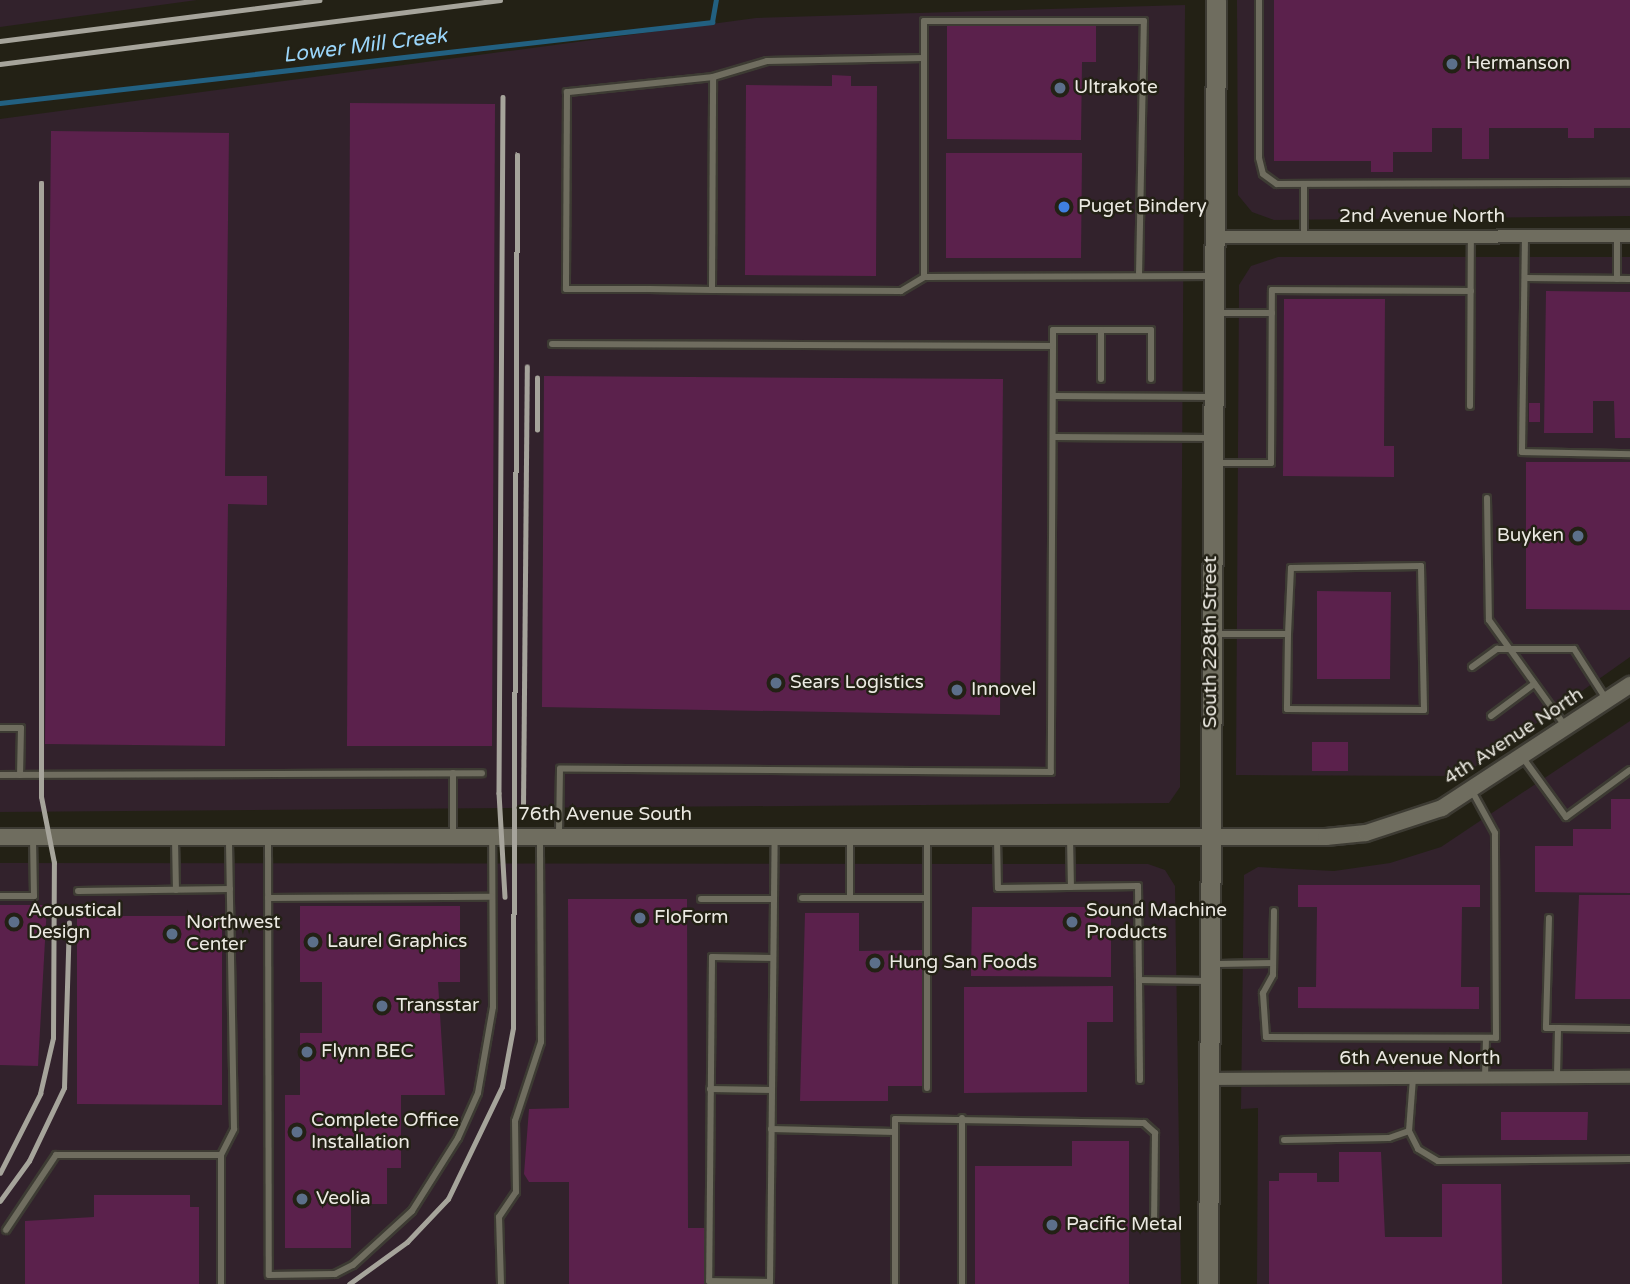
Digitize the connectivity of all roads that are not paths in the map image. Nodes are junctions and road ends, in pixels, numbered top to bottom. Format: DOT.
graph roads {
  1 [pos="1216,0"];
  2 [pos="1259,0"];
  3 [pos="924,58"];
  4 [pos="713,77"];
  5 [pos="1630,183"];
  6 [pos="1304,186"];
  7 [pos="1471,236"];
  8 [pos="1525,236"];
  9 [pos="1624,236"];
  10 [pos="1215,237"];
  11 [pos="1304,237"];
  12 [pos="1139,276"];
  13 [pos="1214,276"];
  14 [pos="924,277"];
  15 [pos="1525,278"];
  16 [pos="1617,279"];
  17 [pos="1630,279"];
  18 [pos="712,290"];
  19 [pos="1471,291"];
  20 [pos="1214,313"];
  21 [pos="1272,313"];
  22 [pos="1101,330"];
  23 [pos="552,344"];
  24 [pos="1053,346"];
  25 [pos="1101,379"];
  26 [pos="1151,379"];
  27 [pos="1053,396"];
  28 [pos="1213,397"];
  29 [pos="1470,406"];
  30 [pos="1053,437"];
  31 [pos="1213,438"];
  32 [pos="1630,454"];
  33 [pos="1213,463"];
  34 [pos="1487,498"];
  35 [pos="1211,634"];
  36 [pos="1288,635"];
  37 [pos="1508,649"];
  38 [pos="1472,667"];
  39 [pos="1534,684"];
  40 [pos="1629,688"];
  41 [pos="1607,700"];
  42 [pos="1491,716"];
  43 [pos="0,728"];
  44 [pos="1567,728"];
  45 [pos="1523,758"];
  46 [pos="1630,770"];
  47 [pos="453,774"];
  48 [pos="482,774"];
  49 [pos="0,775"];
  50 [pos="20,775"];
  51 [pos="1472,792"];
  52 [pos="1210,835"];
  53 [pos="175,836"];
  54 [pos="229,836"];
  55 [pos="268,836"];
  56 [pos="453,836"];
  57 [pos="492,836"];
  58 [pos="540,836"];
  59 [pos="559,836"];
  60 [pos="775,836"];
  61 [pos="850,836"];
  62 [pos="927,836"];
  63 [pos="997,836"];
  64 [pos="1070,836"];
  65 [pos="0,837"];
  66 [pos="33,837"];
  67 [pos="1071,887"];
  68 [pos="230,889"];
  69 [pos="176,890"];
  70 [pos="78,891"];
  71 [pos="0,896"];
  72 [pos="492,897"];
  73 [pos="268,898"];
  74 [pos="802,898"];
  75 [pos="850,898"];
  76 [pos="927,898"];
  77 [pos="701,899"];
  78 [pos="774,899"];
  79 [pos="1274,911"];
  80 [pos="1549,918"];
  81 [pos="773,958"];
  82 [pos="1273,962"];
  83 [pos="1209,972"];
  84 [pos="1139,980"];
  85 [pos="1558,1028"];
  86 [pos="1630,1030"];
  87 [pos="1486,1038"];
  88 [pos="1630,1077"];
  89 [pos="1413,1078"];
  90 [pos="1485,1078"];
  91 [pos="1557,1078"];
  92 [pos="1209,1079"];
  93 [pos="1140,1080"];
  94 [pos="927,1088"];
  95 [pos="710,1089"];
  96 [pos="772,1090"];
  97 [pos="962,1118"];
  98 [pos="771,1129"];
  99 [pos="1409,1130"];
  100 [pos="895,1132"];
  101 [pos="1284,1140"];
  102 [pos="221,1155"];
  103 [pos="1630,1159"];
  104 [pos="1154,1227"];
  105 [pos="6,1230"];
  106 [pos="221,1284"];
  107 [pos="500,1284"];
  108 [pos="895,1284"];
  109 [pos="962,1284"];
  110 [pos="1208,1284"];
  1 -- 10 [label="main road, South 228th Street"];
  2 -- 6 [label="lane"];
  3 -- 4 [label="lane"];
  3 -- 12 [label="lane"];
  3 -- 14 [label="lane"];
  4 -- 18 [label="lane"];
  4 -- 18 [label="lane"];
  5 -- 6 [label="lane"];
  6 -- 11 [label="lane"];
  7 -- 8 [label="street, 2nd Avenue North"];
  7 -- 11 [label="street, 2nd Avenue North"];
  7 -- 19 [label="lane"];
  8 -- 9 [label="street, 2nd Avenue North"];
  8 -- 15 [label="lane"];
  9 -- 16 [label="lane"];
  10 -- 11 [label="street, 2nd Avenue North"];
  10 -- 13 [label="main road, South 228th Street"];
  12 -- 13 [label="lane"];
  12 -- 14 [label="lane"];
  13 -- 20 [label="main road, South 228th Street"];
  14 -- 18 [label="lane"];
  15 -- 16 [label="lane"];
  15 -- 32 [label="lane"];
  16 -- 17 [label="lane"];
  19 -- 21 [label="lane"];
  19 -- 29 [label="lane"];
  20 -- 21 [label="lane"];
  20 -- 28 [label="main road, South 228th Street"];
  21 -- 33 [label="lane"];
  22 -- 24 [label="lane"];
  22 -- 25 [label="lane"];
  22 -- 26 [label="lane"];
  23 -- 24 [label="lane"];
  24 -- 27 [label="lane"];
  27 -- 28 [label="lane"];
  27 -- 30 [label="lane"];
  28 -- 31 [label="main road, South 228th Street"];
  30 -- 31 [label="lane"];
  30 -- 59 [label="lane"];
  31 -- 33 [label="main road, South 228th Street"];
  33 -- 35 [label="main road, South 228th Street"];
  34 -- 37 [label="lane"];
  35 -- 36 [label="lane"];
  35 -- 52 [label="main road, South 228th Street"];
  36 -- 36 [label="lane"];
  37 -- 38 [label="lane"];
  37 -- 39 [label="lane"];
  37 -- 41 [label="lane"];
  39 -- 42 [label="lane"];
  39 -- 44 [label="lane"];
  40 -- 41 [label="street, 4th Avenue North"];
  41 -- 44 [label="street, 4th Avenue North"];
  43 -- 50 [label="lane"];
  44 -- 45 [label="street, 4th Avenue North"];
  45 -- 46 [label="lane"];
  45 -- 51 [label="street, 4th Avenue North"];
  47 -- 48 [label="lane"];
  47 -- 50 [label="lane"];
  47 -- 56 [label="lane"];
  49 -- 50 [label="lane"];
  51 -- 52 [label="street, 4th Avenue North"];
  51 -- 87 [label="lane"];
  52 -- 64 [label="street, 76th Avenue South"];
  52 -- 83 [label="main road, South 228th Street"];
  53 -- 54 [label="street, 76th Avenue South"];
  53 -- 66 [label="street, 76th Avenue South"];
  53 -- 69 [label="lane"];
  54 -- 55 [label="street, 76th Avenue South"];
  54 -- 68 [label="lane"];
  55 -- 56 [label="street, 76th Avenue South"];
  55 -- 73 [label="lane"];
  56 -- 57 [label="street, 76th Avenue South"];
  57 -- 58 [label="street, 76th Avenue South"];
  57 -- 72 [label="lane"];
  58 -- 59 [label="street, 76th Avenue South"];
  58 -- 107 [label="lane"];
  59 -- 60 [label="street, 76th Avenue South"];
  60 -- 61 [label="street, 76th Avenue South"];
  60 -- 78 [label="lane"];
  61 -- 62 [label="street, 76th Avenue South"];
  61 -- 75 [label="lane"];
  62 -- 63 [label="street, 76th Avenue South"];
  62 -- 76 [label="lane"];
  63 -- 64 [label="street, 76th Avenue South"];
  63 -- 67 [label="lane"];
  64 -- 67 [label="lane"];
  65 -- 66 [label="street, 76th Avenue South"];
  66 -- 71 [label="lane"];
  67 -- 84 [label="lane"];
  68 -- 69 [label="lane"];
  68 -- 102 [label="lane"];
  69 -- 70 [label="lane"];
  72 -- 73 [label="lane"];
  72 -- 73 [label="lane"];
  74 -- 75 [label="lane"];
  75 -- 76 [label="lane"];
  76 -- 94 [label="lane"];
  77 -- 78 [label="lane"];
  78 -- 81 [label="lane"];
  79 -- 82 [label="lane"];
  80 -- 85 [label="lane"];
  81 -- 95 [label="lane"];
  81 -- 96 [label="lane"];
  82 -- 83 [label="lane"];
  82 -- 87 [label="lane"];
  83 -- 84 [label="lane"];
  83 -- 92 [label="main road, South 228th Street"];
  84 -- 93 [label="lane"];
  85 -- 86 [label="lane"];
  85 -- 91 [label="lane"];
  87 -- 90 [label="lane"];
  88 -- 91 [label="street, 6th Avenue North"];
  89 -- 90 [label="street, 6th Avenue North"];
  89 -- 92 [label="street, 6th Avenue North"];
  89 -- 99 [label="lane"];
  90 -- 91 [label="street, 6th Avenue North"];
  92 -- 110 [label="main road, South 228th Street"];
  95 -- 96 [label="lane"];
  95 -- 98 [label="lane"];
  96 -- 98 [label="lane"];
  97 -- 100 [label="lane"];
  97 -- 104 [label="lane"];
  97 -- 109 [label="lane"];
  98 -- 100 [label="lane"];
  99 -- 101 [label="lane"];
  99 -- 103 [label="lane"];
  100 -- 108 [label="lane"];
  102 -- 105 [label="lane"];
  102 -- 106 [label="lane"];
}
